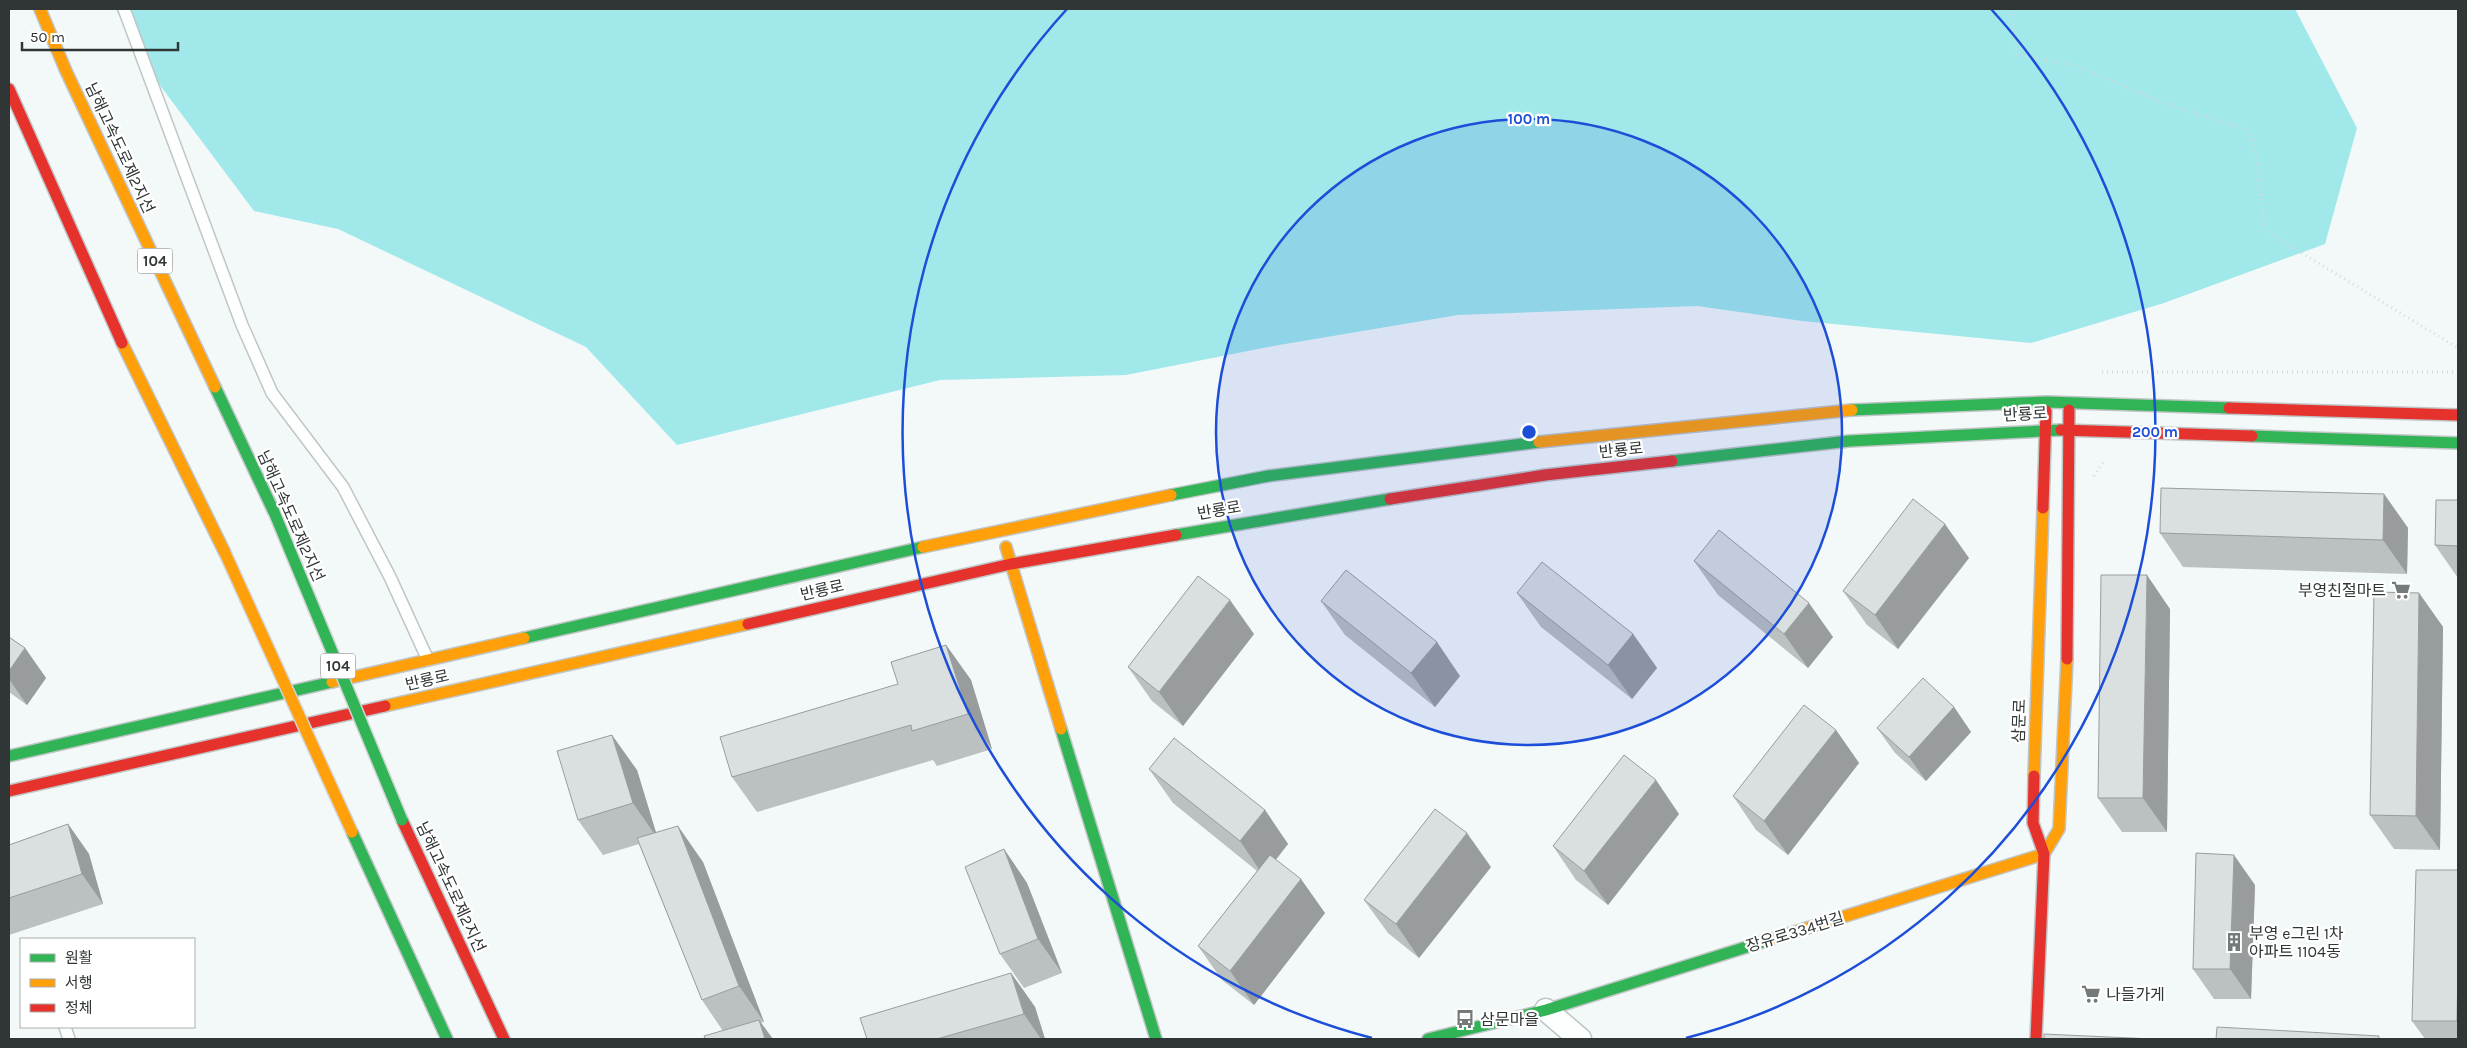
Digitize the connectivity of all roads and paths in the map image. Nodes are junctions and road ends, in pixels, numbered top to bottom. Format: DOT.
graph roads {
  1 [pos="40,9"];
  2 [pos="124,9"];
  3 [pos="2011,9"];
  4 [pos="9,88"];
  5 [pos="2458,348"];
  6 [pos="2102,372"];
  7 [pos="2458,372"];
  8 [pos="2047,402"];
  9 [pos="2069,402"];
  10 [pos="2458,415"];
  11 [pos="2044,429"];
  12 [pos="2069,429"];
  13 [pos="2458,443"];
  14 [pos="1000,529"];
  15 [pos="1011,564"];
  16 [pos="428,660"];
  17 [pos="9,756"];
  18 [pos="9,791"];
  19 [pos="2044,854"];
  20 [pos="1546,1010"];
  21 [pos="447,1039"];
  22 [pos="504,1039"];
  23 [pos="1156,1039"];
  24 [pos="1428,1039"];
  25 [pos="1580,1039"];
  26 [pos="2036,1039"];
  1 -- 22 [label="main road, 남해고속도로제2지선 / 104, bridge"];
  2 -- 16 [label="lane"];
  3 -- 5 [label="path"];
  4 -- 21 [label="main road, bridge"];
  6 -- 7 [label="path"];
  8 -- 9 [label="main road, 반룡로"];
  8 -- 11 [label="main road, 삼문로"];
  8 -- 14 [label="main road, 반룡로"];
  9 -- 10 [label="main road, 반룡로"];
  9 -- 12 [label="main road"];
  11 -- 12 [label="main road, 반룡로"];
  11 -- 15 [label="main road, 반룡로"];
  11 -- 19 [label="main road, 삼문로"];
  12 -- 13 [label="main road, 반룡로"];
  12 -- 19 [label="main road"];
  14 -- 15 [label="main road"];
  14 -- 16 [label="main road, 반룡로"];
  15 -- 18 [label="main road, 반룡로"];
  15 -- 23 [label="main road"];
  16 -- 17 [label="main road, 반룡로"];
  19 -- 20 [label="main road, 장유로334번길"];
  19 -- 26 [label="main road, 삼문로"];
  20 -- 24 [label="main road, 장유로334번길"];
  20 -- 25 [label="street"];
}
